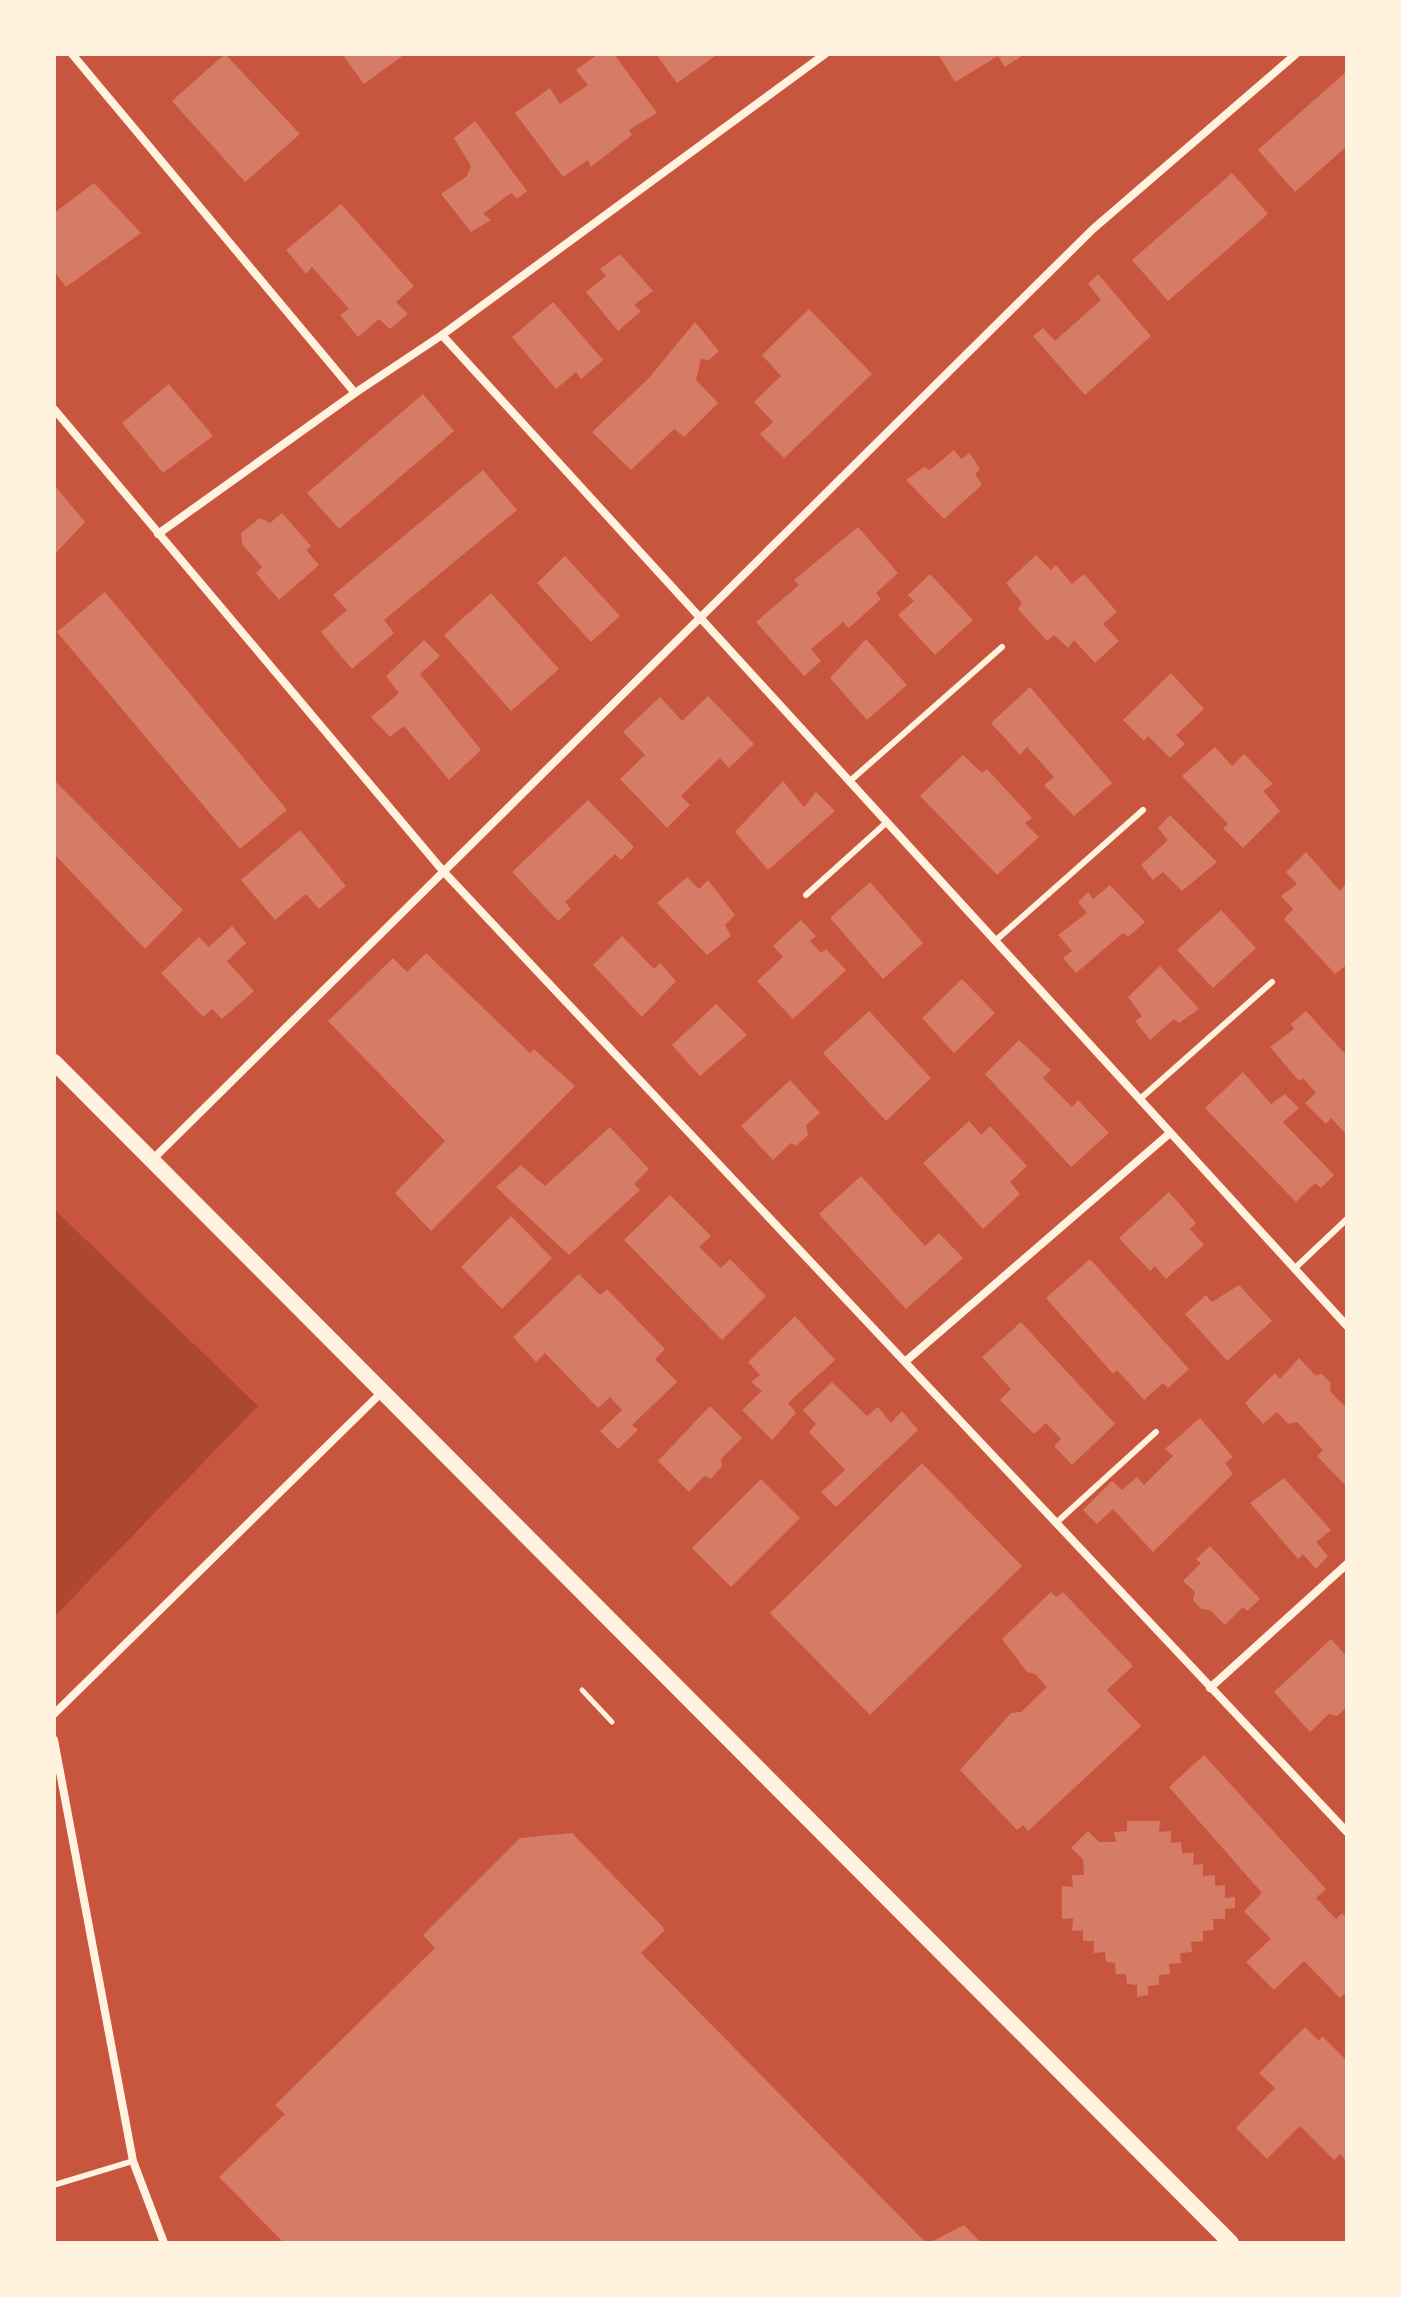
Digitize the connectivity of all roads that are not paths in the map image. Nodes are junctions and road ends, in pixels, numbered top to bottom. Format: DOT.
graph roads {
  1 [pos="72,54"];
  2 [pos="824,54"];
  3 [pos="1296,54"];
  4 [pos="442,335"];
  5 [pos="355,393"];
  6 [pos="54,409"];
  7 [pos="158,534"];
  8 [pos="700,617"];
  9 [pos="1002,647"];
  10 [pos="850,781"];
  11 [pos="1143,810"];
  12 [pos="887,822"];
  13 [pos="443,871"];
  14 [pos="806,895"];
  15 [pos="995,941"];
  16 [pos="1272,982"];
  17 [pos="54,1062"];
  18 [pos="1140,1099"];
  19 [pos="1170,1133"];
  20 [pos="152,1160"];
  21 [pos="1347,1219"];
  22 [pos="1294,1269"];
  23 [pos="1347,1326"];
  24 [pos="906,1361"];
  25 [pos="383,1391"];
  26 [pos="1156,1432"];
  27 [pos="1056,1523"];
  28 [pos="1347,1564"];
  29 [pos="1210,1688"];
  30 [pos="54,1714"];
  31 [pos="54,1740"];
  32 [pos="1347,1832"];
  33 [pos="133,2161"];
  34 [pos="54,2185"];
  35 [pos="164,2243"];
  36 [pos="1231,2243"];
  1 -- 5 [label="street"];
  2 -- 4 [label="street"];
  3 -- 8 [label="street"];
  4 -- 5 [label="street"];
  4 -- 8 [label="street"];
  5 -- 7 [label="street"];
  6 -- 7 [label="street"];
  7 -- 13 [label="street"];
  8 -- 10 [label="street"];
  8 -- 13 [label="street"];
  9 -- 10 [label="lane"];
  10 -- 12 [label="street"];
  11 -- 15 [label="lane"];
  12 -- 14 [label="lane"];
  12 -- 15 [label="street"];
  13 -- 20 [label="street"];
  13 -- 24 [label="street"];
  15 -- 18 [label="street"];
  16 -- 18 [label="lane"];
  17 -- 20 [label="main road"];
  18 -- 19 [label="street"];
  19 -- 22 [label="street"];
  19 -- 24 [label="street"];
  20 -- 25 [label="main road"];
  21 -- 22 [label="lane"];
  22 -- 23 [label="street"];
  24 -- 27 [label="street"];
  25 -- 30 [label="street"];
  25 -- 36 [label="main road"];
  26 -- 27 [label="lane"];
  27 -- 29 [label="street"];
  28 -- 29 [label="street"];
  29 -- 32 [label="street"];
  31 -- 33 [label="street"];
  33 -- 34 [label="lane"];
  33 -- 35 [label="street"];
}
